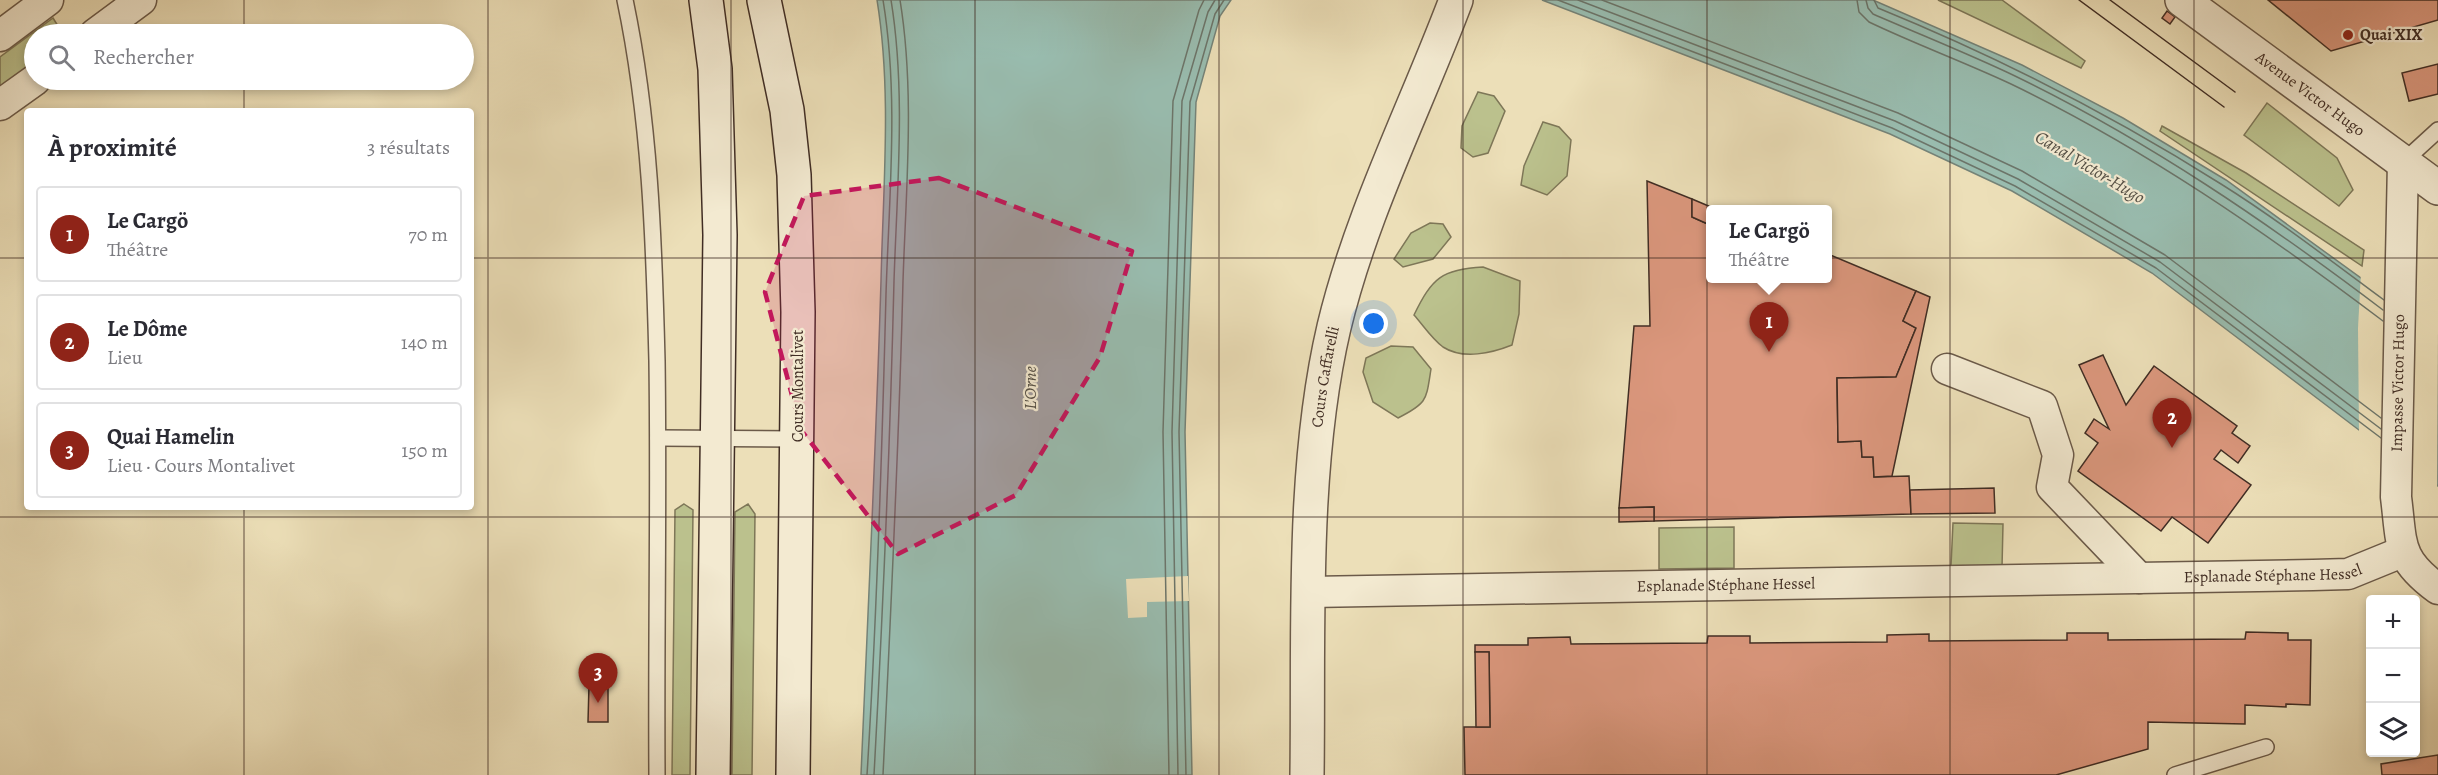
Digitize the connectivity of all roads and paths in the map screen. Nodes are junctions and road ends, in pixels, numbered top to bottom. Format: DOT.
graph roads {
  1 [pos="48,0"];
  2 [pos="624,0"];
  3 [pos="706,0"];
  4 [pos="764,0"];
  5 [pos="1456,0"];
  6 [pos="2182,0"];
  7 [pos="137,1"];
  8 [pos="108,24"];
  9 [pos="0,36"];
  10 [pos="24,87"];
  11 [pos="0,105"];
  12 [pos="2438,130"];
  13 [pos="2403,162"];
  14 [pos="2438,188"];
  15 [pos="1947,369"];
  16 [pos="658,438"];
  17 [pos="717,439"];
  18 [pos="797,439"];
  19 [pos="2402,552"];
  20 [pos="2139,578"];
  21 [pos="2438,590"];
  22 [pos="1310,592"];
  23 [pos="2266,747"];
  24 [pos="657,775"];
  25 [pos="713,775"];
  26 [pos="793,775"];
  27 [pos="1307,775"];
  28 [pos="2175,775"];
  1 -- 9 [label="street"];
  2 -- 16 [label="lane"];
  3 -- 17 [label="main road"];
  4 -- 18 [label="main road, Cours Montalivet"];
  5 -- 22 [label="main road, Cours Caffarelli"];
  6 -- 13 [label="main road, Avenue Victor Hugo"];
  7 -- 8 [label="street"];
  10 -- 11 [label="street"];
  12 -- 13 [label="lane"];
  13 -- 14 [label="main road, Avenue Victor Hugo"];
  13 -- 19 [label="street, Impasse Victor Hugo"];
  15 -- 20 [label="street"];
  16 -- 17 [label="lane"];
  16 -- 24 [label="lane"];
  17 -- 18 [label="lane"];
  17 -- 25 [label="main road"];
  18 -- 26 [label="main road, Cours Montalivet"];
  19 -- 20 [label="street, Esplanade Stéphane Hessel"];
  19 -- 21 [label="street"];
  20 -- 22 [label="street, Esplanade Stéphane Hessel"];
  22 -- 27 [label="main road, Cours Caffarelli"];
  23 -- 28 [label="lane"];
}
